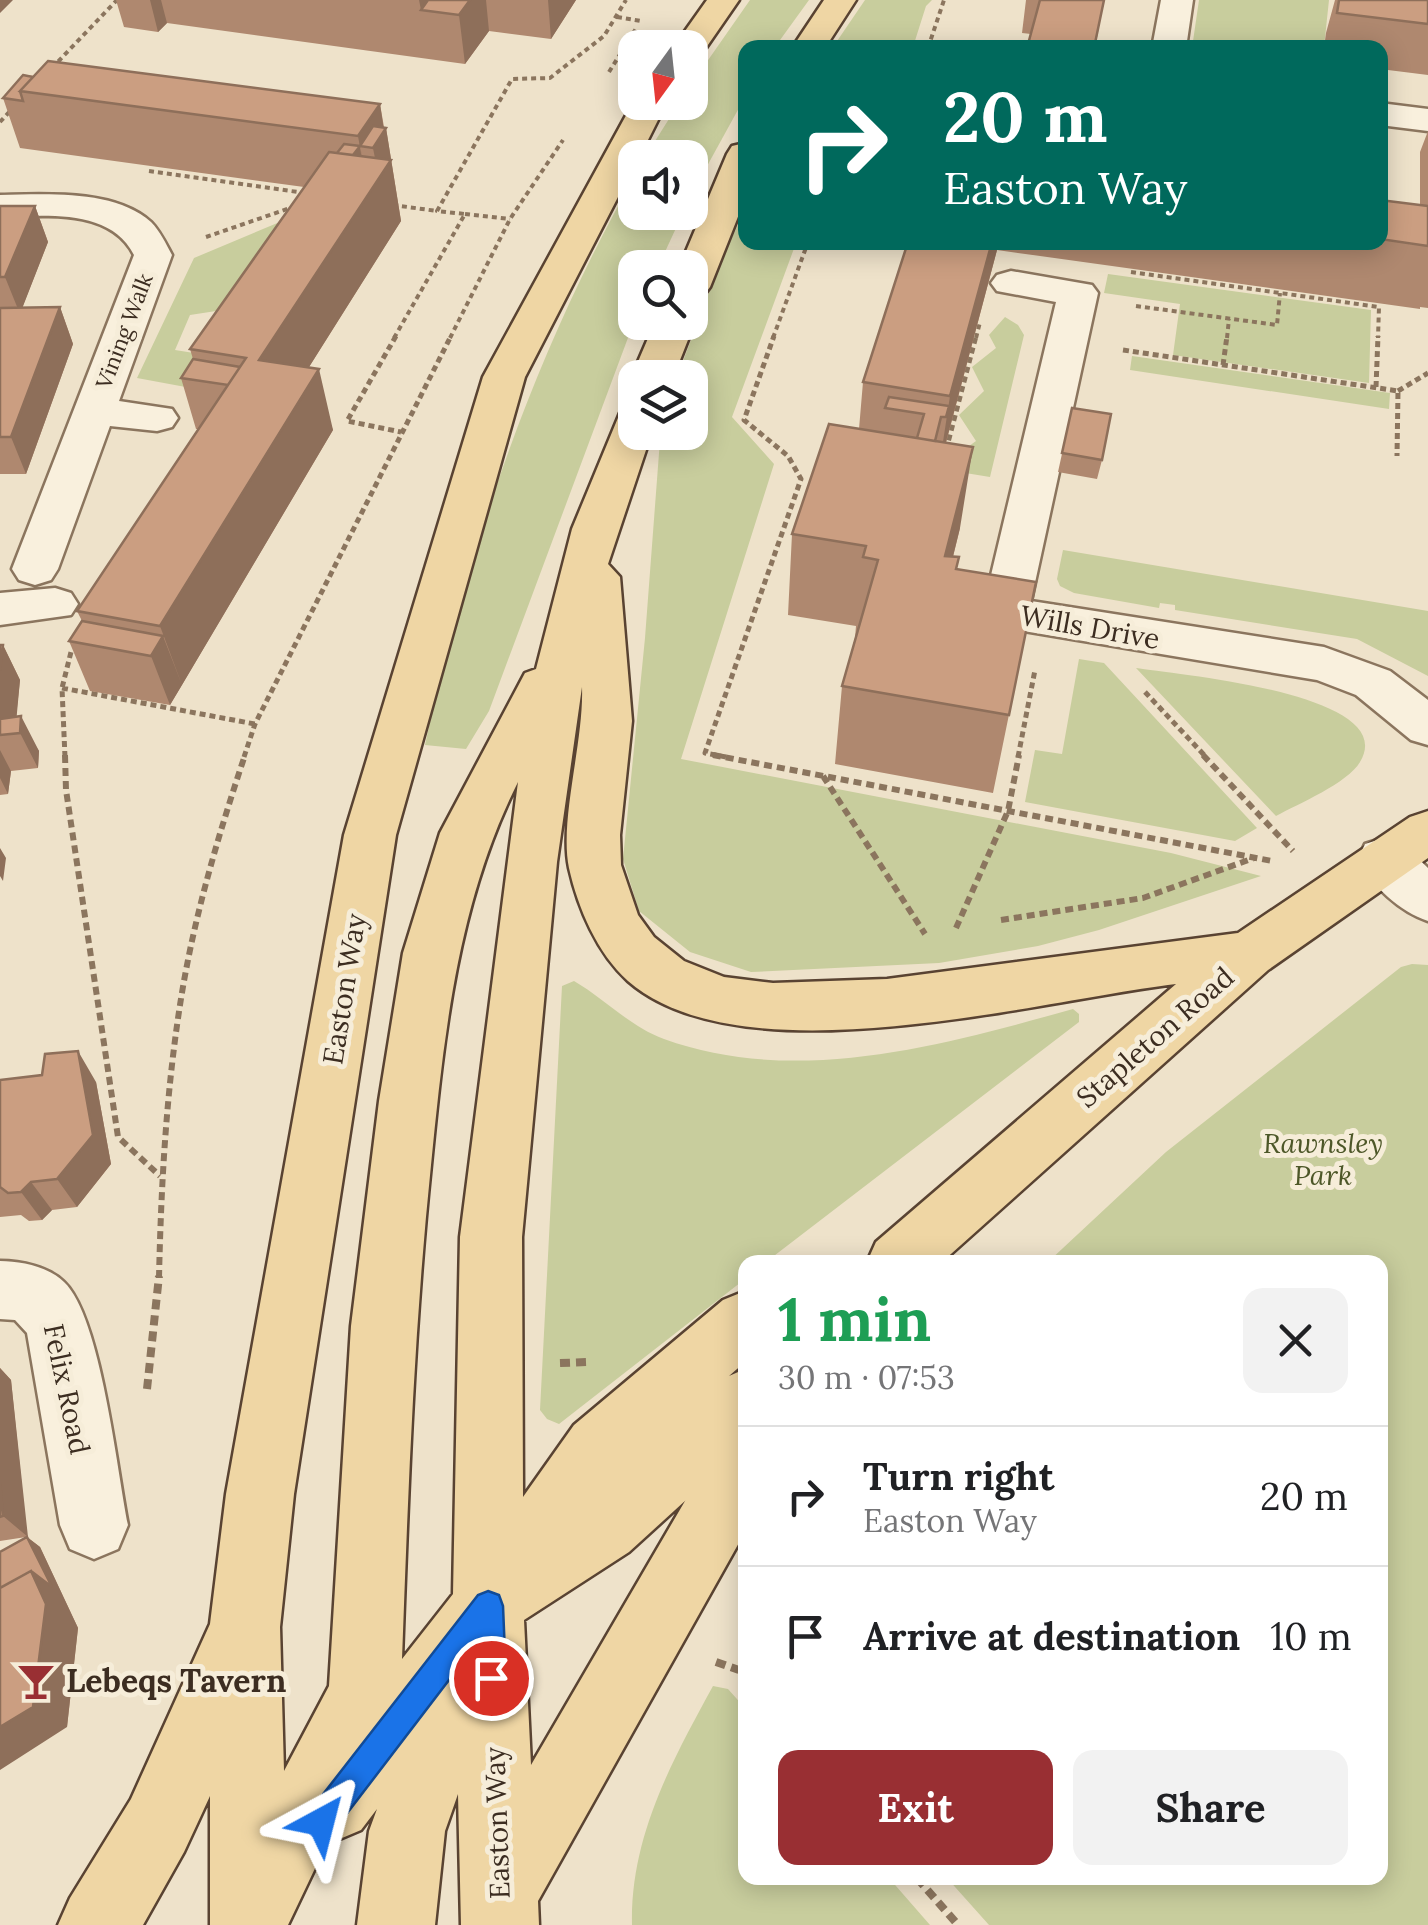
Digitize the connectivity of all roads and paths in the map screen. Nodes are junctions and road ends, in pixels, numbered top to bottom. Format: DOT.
graph roads {
  1 [pos="117,0"];
  2 [pos="626,0"];
  3 [pos="723,0"];
  4 [pos="840,0"];
  5 [pos="944,0"];
  6 [pos="1178,0"];
  7 [pos="650,8"];
  8 [pos="617,17"];
  9 [pos="641,21"];
  10 [pos="639,30"];
  11 [pos="701,30"];
  12 [pos="813,40"];
  13 [pos="931,40"];
  14 [pos="1170,40"];
  15 [pos="52,68"];
  16 [pos="13,108"];
  17 [pos="618,111"];
  18 [pos="1388,115"];
  19 [pos="1428,120"];
  20 [pos="0,122"];
  21 [pos="572,127"];
  22 [pos="134,168"];
  23 [pos="738,171"];
  24 [pos="307,193"];
  25 [pos="309,202"];
  26 [pos="379,203"];
  27 [pos="0,206"];
  28 [pos="437,210"];
  29 [pos="465,214"];
  30 [pos="510,219"];
  31 [pos="705,250"];
  32 [pos="805,250"];
  33 [pos="152,255"];
  34 [pos="1280,293"];
  35 [pos="1077,295"];
  36 [pos="997,296"];
  37 [pos="1229,318"];
  38 [pos="1067,342"];
  39 [pos="1223,365"];
  40 [pos="1428,373"];
  41 [pos="1376,388"];
  42 [pos="1398,391"];
  43 [pos="94,411"];
  44 [pos="157,418"];
  45 [pos="400,432"];
  46 [pos="624,450"];
  47 [pos="945,454"];
  48 [pos="1396,456"];
  49 [pos="594,529"];
  50 [pos="55,602"];
  51 [pos="0,609"];
  52 [pos="1045,620"];
  53 [pos="1119,634"];
  54 [pos="564,643"];
  55 [pos="62,688"];
  56 [pos="254,724"];
  57 [pos="1428,727"];
  58 [pos="823,776"];
  59 [pos="1008,811"];
  60 [pos="1256,858"];
  61 [pos="1369,859"];
  62 [pos="1428,900"];
  63 [pos="992,921"];
  64 [pos="974,925"];
  65 [pos="956,928"];
  66 [pos="1249,954"];
  67 [pos="161,1176"];
  68 [pos="906,1255"];
  69 [pos="0,1290"];
  70 [pos="738,1327"];
  71 [pos="594,1362"];
  72 [pos="543,1363"];
  73 [pos="146,1390"];
  74 [pos="738,1407"];
  75 [pos="738,1485"];
  76 [pos="94,1525"];
  77 [pos="488,1606"];
  78 [pos="245,1627"];
  79 [pos="708,1660"];
  80 [pos="738,1670"];
  81 [pos="923,1885"];
  82 [pos="500,1910"];
  83 [pos="245,1922"];
  84 [pos="97,1925"];
  85 [pos="396,1925"];
  86 [pos="958,1925"];
  1 -- 15 [label="path"];
  2 -- 8 [label="path"];
  3 -- 11 [label="main road"];
  4 -- 12 [label="main road"];
  5 -- 13 [label="path"];
  6 -- 14 [label="street"];
  7 -- 9 [label="path"];
  8 -- 9 [label="path"];
  8 -- 28 [label="path"];
  9 -- 10 [label="path"];
  16 -- 20 [label="path"];
  17 -- 78 [label="main road, Easton Way"];
  18 -- 19 [label="street"];
  21 -- 30 [label="path"];
  22 -- 24 [label="path"];
  23 -- 31 [label="main road"];
  25 -- 33 [label="path"];
  26 -- 28 [label="path"];
  27 -- 33 [label="street, Vining Walk"];
  28 -- 29 [label="path"];
  29 -- 30 [label="path"];
  29 -- 45 [label="path"];
  30 -- 45 [label="path"];
  32 -- 58 [label="path"];
  33 -- 43 [label="street, Vining Walk"];
  34 -- 35 [label="path"];
  34 -- 37 [label="path"];
  34 -- 41 [label="path"];
  35 -- 36 [label="street"];
  35 -- 37 [label="path"];
  35 -- 38 [label="street, Wills Drive"];
  36 -- 47 [label="path"];
  37 -- 39 [label="path"];
  38 -- 39 [label="path"];
  38 -- 52 [label="street, Wills Drive"];
  39 -- 41 [label="path"];
  40 -- 42 [label="path"];
  41 -- 42 [label="path"];
  42 -- 48 [label="path"];
  43 -- 44 [label="street"];
  43 -- 50 [label="street, Vining Walk"];
  45 -- 56 [label="path"];
  46 -- 49 [label="main road, Easton Way"];
  49 -- 54 [label="main road, Easton Way"];
  49 -- 66 [label="main road, Easton Way"];
  50 -- 51 [label="street"];
  50 -- 55 [label="path"];
  52 -- 53 [label="street, Wills Drive"];
  52 -- 59 [label="path"];
  53 -- 57 [label="street, Wills Drive"];
  53 -- 61 [label="path"];
  54 -- 77 [label="main road, Easton Way"];
  54 -- 83 [label="main road"];
  55 -- 56 [label="path"];
  55 -- 67 [label="path"];
  56 -- 67 [label="path"];
  58 -- 59 [label="path"];
  58 -- 65 [label="path"];
  59 -- 60 [label="path"];
  59 -- 65 [label="path"];
  60 -- 61 [label="path"];
  60 -- 63 [label="path"];
  61 -- 62 [label="street"];
  61 -- 66 [label="main road, Stapleton Road"];
  64 -- 65 [label="path"];
  66 -- 68 [label="main road, Stapleton Road"];
  67 -- 73 [label="path"];
  69 -- 76 [label="street, Felix Road"];
  70 -- 77 [label="main road"];
  71 -- 72 [label="path"];
  74 -- 77 [label="main road"];
  75 -- 82 [label="main road"];
  77 -- 82 [label="main road, Easton Way"];
  77 -- 83 [label="main road"];
  77 -- 85 [label="main road"];
  78 -- 83 [label="main road, Easton Way"];
  78 -- 84 [label="main road"];
  79 -- 80 [label="path"];
  81 -- 86 [label="path"];
}
